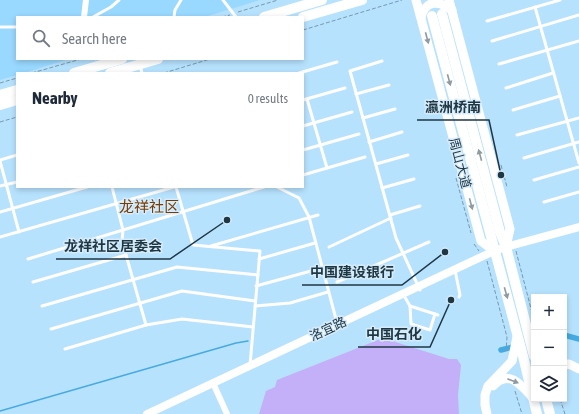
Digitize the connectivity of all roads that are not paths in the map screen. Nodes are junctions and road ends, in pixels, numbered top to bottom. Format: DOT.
graph roads {
  1 [pos="86,0"];
  2 [pos="119,0"];
  3 [pos="181,0"];
  4 [pos="223,0"];
  5 [pos="322,0"];
  6 [pos="362,0"];
  7 [pos="416,0"];
  8 [pos="449,0"];
  9 [pos="560,0"];
  10 [pos="535,7"];
  11 [pos="452,10"];
  12 [pos="579,15"];
  13 [pos="84,16"];
  14 [pos="94,16"];
  15 [pos="174,16"];
  16 [pos="235,16"];
  17 [pos="267,16"];
  18 [pos="304,17"];
  19 [pos="421,18"];
  20 [pos="487,21"];
  21 [pos="16,27"];
  22 [pos="540,27"];
  23 [pos="0,28"];
  24 [pos="492,41"];
  25 [pos="579,41"];
  26 [pos="546,50"];
  27 [pos="119,60"];
  28 [pos="155,60"];
  29 [pos="382,61"];
  30 [pos="337,62"];
  31 [pos="499,64"];
  32 [pos="140,65"];
  33 [pos="77,72"];
  34 [pos="114,72"];
  35 [pos="302,72"];
  36 [pos="553,73"];
  37 [pos="389,85"];
  38 [pos="345,88"];
  39 [pos="506,88"];
  40 [pos="16,90"];
  41 [pos="356,94"];
  42 [pos="0,95"];
  43 [pos="560,96"];
  44 [pos="307,99"];
  45 [pos="16,100"];
  46 [pos="304,100"];
  47 [pos="0,105"];
  48 [pos="395,109"];
  49 [pos="513,110"];
  50 [pos="352,112"];
  51 [pos="363,118"];
  52 [pos="579,118"];
  53 [pos="567,121"];
  54 [pos="314,123"];
  55 [pos="304,126"];
  56 [pos="402,132"];
  57 [pos="359,134"];
  58 [pos="518,135"];
  59 [pos="369,142"];
  60 [pos="579,142"];
  61 [pos="573,144"];
  62 [pos="320,145"];
  63 [pos="304,150"];
  64 [pos="16,155"];
  65 [pos="408,155"];
  66 [pos="365,157"];
  67 [pos="524,158"];
  68 [pos="0,160"];
  69 [pos="579,163"];
  70 [pos="376,164"];
  71 [pos="579,167"];
  72 [pos="327,168"];
  73 [pos="304,175"];
  74 [pos="414,179"];
  75 [pos="534,180"];
  76 [pos="16,182"];
  77 [pos="6,185"];
  78 [pos="0,186"];
  79 [pos="84,188"];
  80 [pos="112,188"];
  81 [pos="172,188"];
  82 [pos="175,188"];
  83 [pos="261,188"];
  84 [pos="279,188"];
  85 [pos="382,188"];
  86 [pos="579,192"];
  87 [pos="544,202"];
  88 [pos="116,204"];
  89 [pos="420,206"];
  90 [pos="12,208"];
  91 [pos="0,212"];
  92 [pos="183,212"];
  93 [pos="318,215"];
  94 [pos="390,216"];
  95 [pos="309,217"];
  96 [pos="579,227"];
  97 [pos="123,230"];
  98 [pos="579,231"];
  99 [pos="19,232"];
  100 [pos="0,237"];
  101 [pos="316,242"];
  102 [pos="429,242"];
  103 [pos="210,246"];
  104 [pos="329,247"];
  105 [pos="507,249"];
  106 [pos="403,253"];
  107 [pos="495,253"];
  108 [pos="126,255"];
  109 [pos="28,259"];
  110 [pos="259,259"];
  111 [pos="322,268"];
  112 [pos="455,272"];
  113 [pos="258,275"];
  114 [pos="133,280"];
  115 [pos="33,282"];
  116 [pos="337,282"];
  117 [pos="256,286"];
  118 [pos="419,289"];
  119 [pos="328,292"];
  120 [pos="404,296"];
  121 [pos="459,297"];
  122 [pos="255,301"];
  123 [pos="140,303"];
  124 [pos="42,306"];
  125 [pos="255,306"];
  126 [pos="410,306"];
  127 [pos="146,325"];
  128 [pos="337,325"];
  129 [pos="253,327"];
  130 [pos="51,329"];
  131 [pos="528,332"];
  132 [pos="518,335"];
  133 [pos="531,336"];
  134 [pos="531,344"];
  135 [pos="65,349"];
  136 [pos="567,360"];
  137 [pos="567,364"];
  138 [pos="579,364"];
  139 [pos="249,366"];
  140 [pos="579,369"];
  141 [pos="214,385"];
  142 [pos="531,390"];
  143 [pos="531,396"];
  144 [pos="534,402"];
  145 [pos="547,402"];
  146 [pos="146,414"];
  147 [pos="156,414"];
  148 [pos="227,414"];
  149 [pos="488,414"];
  150 [pos="537,414"];
  151 [pos="550,414"];
  1 -- 13 [label="street"];
  2 -- 14 [label="lane"];
  3 -- 15 [label="lane"];
  4 -- 16 [label="lane"];
  5 -- 17 [label="main road"];
  6 -- 18 [label="main road"];
  7 -- 19 [label="main road, 周山大道"];
  8 -- 11 [label="main road, 周山大道"];
  9 -- 10 [label="lane"];
  10 -- 20 [label="lane"];
  10 -- 22 [label="lane"];
  11 -- 19 [label="main road"];
  11 -- 105 [label="main road, 周山大道"];
  12 -- 22 [label="lane"];
  19 -- 107 [label="main road, 周山大道, one-way"];
  21 -- 23 [label="lane"];
  22 -- 24 [label="lane"];
  22 -- 26 [label="lane"];
  25 -- 26 [label="lane"];
  26 -- 31 [label="lane"];
  26 -- 36 [label="lane"];
  27 -- 33 [label="main road"];
  28 -- 32 [label="main road"];
  29 -- 41 [label="lane"];
  30 -- 35 [label="lane"];
  32 -- 34 [label="main road"];
  36 -- 39 [label="lane"];
  36 -- 43 [label="lane"];
  37 -- 41 [label="lane"];
  38 -- 44 [label="lane"];
  40 -- 42 [label="main road"];
  41 -- 51 [label="lane"];
  43 -- 49 [label="lane"];
  43 -- 53 [label="lane"];
  44 -- 46 [label="lane"];
  44 -- 54 [label="lane"];
  45 -- 47 [label="main road"];
  48 -- 51 [label="lane"];
  50 -- 54 [label="lane"];
  51 -- 59 [label="lane"];
  52 -- 53 [label="lane"];
  53 -- 58 [label="lane"];
  53 -- 61 [label="lane"];
  54 -- 55 [label="lane"];
  54 -- 62 [label="lane"];
  56 -- 59 [label="lane"];
  57 -- 62 [label="lane"];
  59 -- 70 [label="lane"];
  60 -- 61 [label="lane"];
  61 -- 67 [label="lane"];
  61 -- 69 [label="lane"];
  62 -- 63 [label="lane"];
  62 -- 72 [label="lane"];
  64 -- 68 [label="lane"];
  65 -- 70 [label="lane"];
  66 -- 72 [label="lane"];
  68 -- 77 [label="lane"];
  70 -- 85 [label="lane"];
  71 -- 75 [label="lane"];
  72 -- 73 [label="lane"];
  74 -- 85 [label="lane"];
  76 -- 77 [label="lane"];
  77 -- 78 [label="lane"];
  77 -- 90 [label="lane"];
  79 -- 90 [label="lane"];
  80 -- 88 [label="lane"];
  81 -- 88 [label="lane"];
  82 -- 92 [label="lane"];
  83 -- 92 [label="lane"];
  84 -- 95 [label="lane"];
  85 -- 94 [label="lane"];
  86 -- 87 [label="lane"];
  88 -- 97 [label="lane"];
  88 -- 99 [label="lane"];
  89 -- 94 [label="lane"];
  90 -- 91 [label="lane"];
  90 -- 99 [label="lane"];
  92 -- 97 [label="lane"];
  92 -- 103 [label="lane"];
  93 -- 95 [label="lane"];
  94 -- 104 [label="lane"];
  94 -- 106 [label="lane"];
  95 -- 101 [label="lane"];
  95 -- 103 [label="lane"];
  96 -- 105 [label="street, 洛宜路"];
  97 -- 108 [label="lane"];
  97 -- 109 [label="lane"];
  98 -- 105 [label="street, 洛宜路"];
  99 -- 100 [label="lane"];
  101 -- 110 [label="lane"];
  101 -- 111 [label="lane"];
  102 -- 106 [label="lane"];
  103 -- 110 [label="lane"];
  105 -- 107 [label="street, 洛宜路"];
  105 -- 107 [label="main road, 周山大道, one-way"];
  105 -- 131 [label="main road, 周山大道"];
  106 -- 116 [label="lane"];
  106 -- 118 [label="lane"];
  107 -- 112 [label="street, 洛宜路"];
  107 -- 132 [label="main road, 周山大道, one-way"];
  108 -- 114 [label="lane"];
  108 -- 115 [label="lane"];
  110 -- 113 [label="lane"];
  111 -- 117 [label="lane"];
  111 -- 119 [label="lane"];
  112 -- 118 [label="street, 洛宜路"];
  112 -- 121 [label="lane"];
  113 -- 114 [label="lane"];
  113 -- 117 [label="lane"];
  114 -- 123 [label="lane"];
  114 -- 124 [label="lane"];
  117 -- 122 [label="lane"];
  118 -- 120 [label="street, 洛宜路"];
  119 -- 125 [label="lane"];
  119 -- 128 [label="lane"];
  120 -- 126 [label="lane"];
  120 -- 128 [label="street, 洛宜路"];
  120 -- 141 [label="street, 洛宜路"];
  122 -- 123 [label="lane"];
  122 -- 125 [label="lane"];
  123 -- 127 [label="lane"];
  123 -- 130 [label="lane"];
  125 -- 129 [label="lane"];
  126 -- 126 [label="lane"];
  127 -- 129 [label="lane"];
  127 -- 135 [label="lane"];
  128 -- 139 [label="street, 洛宜路"];
  129 -- 139 [label="lane"];
  131 -- 133 [label="main road"];
  131 -- 134 [label="main road, 周山大道"];
  132 -- 142 [label="main road, 周山大道"];
  132 -- 149 [label="main road"];
  136 -- 138 [label="main road"];
  137 -- 140 [label="main road"];
  139 -- 141 [label="street, 洛宜路"];
  141 -- 146 [label="street, 洛宜路"];
  141 -- 147 [label="street, 洛宜路"];
  141 -- 148 [label="street"];
  149 -- 143 [label="main road, one-way"];
  144 -- 150 [label="main road, 周山大道"];
  145 -- 151 [label="main road"];
}
